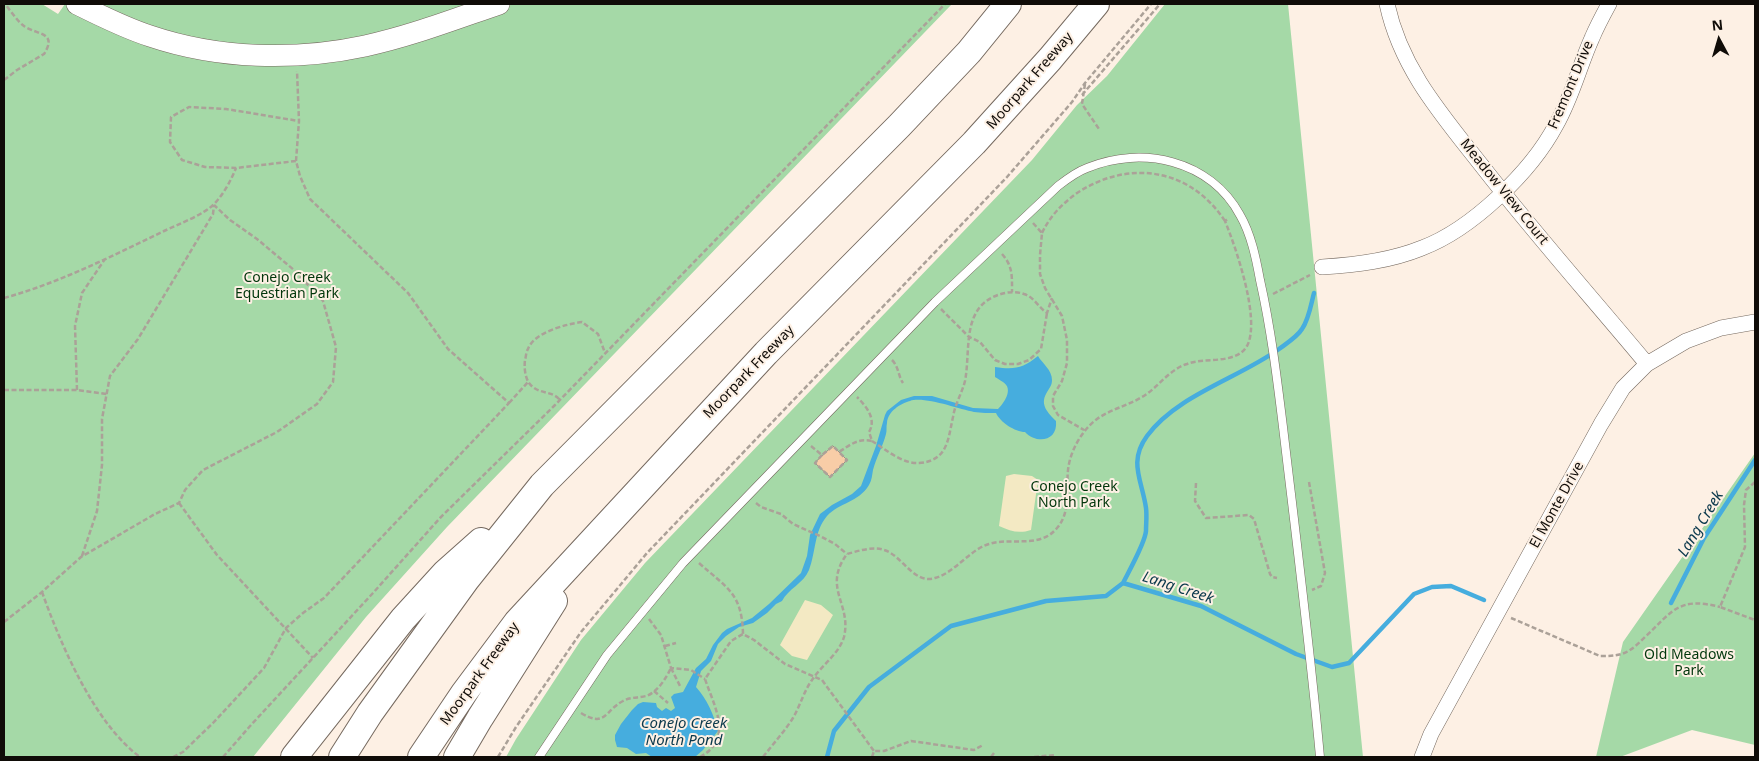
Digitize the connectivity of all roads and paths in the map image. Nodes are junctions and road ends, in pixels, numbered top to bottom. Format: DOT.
graph roads {
  1 [pos="5,4"];
  2 [pos="77,4"];
  3 [pos="499,4"];
  4 [pos="944,4"];
  5 [pos="1008,4"];
  6 [pos="1096,4"];
  7 [pos="1151,4"];
  8 [pos="1160,4"];
  9 [pos="1386,4"];
  10 [pos="1609,4"];
  11 [pos="296,55"];
  12 [pos="4,80"];
  13 [pos="1085,83"];
  14 [pos="1082,95"];
  15 [pos="299,121"];
  16 [pos="1099,129"];
  17 [pos="296,161"];
  18 [pos="236,168"];
  19 [pos="1502,192"];
  20 [pos="214,205"];
  21 [pos="1239,212"];
  22 [pos="1026,216"];
  23 [pos="1225,222"];
  24 [pos="1042,233"];
  25 [pos="995,245"];
  26 [pos="106,258"];
  27 [pos="1322,267"];
  28 [pos="1012,292"];
  29 [pos="4,298"];
  30 [pos="1052,298"];
  31 [pos="1264,298"];
  32 [pos="935,302"];
  33 [pos="1047,313"];
  34 [pos="1755,322"];
  35 [pos="970,337"];
  36 [pos="604,353"];
  37 [pos="885,353"];
  38 [pos="1648,364"];
  39 [pos="528,382"];
  40 [pos="903,383"];
  41 [pos="4,390"];
  42 [pos="77,390"];
  43 [pos="849,390"];
  44 [pos="107,394"];
  45 [pos="559,399"];
  46 [pos="509,403"];
  47 [pos="1084,430"];
  48 [pos="803,439"];
  49 [pos="872,441"];
  50 [pos="839,452"];
  51 [pos="822,455"];
  52 [pos="1755,482"];
  53 [pos="1196,483"];
  54 [pos="542,485"];
  55 [pos="1304,486"];
  56 [pos="747,496"];
  57 [pos="179,503"];
  58 [pos="594,538"];
  59 [pos="847,554"];
  60 [pos="690,555"];
  61 [pos="81,557"];
  62 [pos="1277,578"];
  63 [pos="1303,591"];
  64 [pos="42,592"];
  65 [pos="1720,606"];
  66 [pos="641,612"];
  67 [pos="1498,612"];
  68 [pos="1755,620"];
  69 [pos="4,622"];
  70 [pos="286,628"];
  71 [pos="743,634"];
  72 [pos="676,643"];
  73 [pos="664,646"];
  74 [pos="314,658"];
  75 [pos="671,668"];
  76 [pos="815,676"];
  77 [pos="705,679"];
  78 [pos="680,686"];
  79 [pos="654,691"];
  80 [pos="668,703"];
  81 [pos="571,707"];
  82 [pos="983,745"];
  83 [pos="874,751"];
  84 [pos="994,752"];
  85 [pos="1056,755"];
  86 [pos="140,757"];
  87 [pos="173,757"];
  88 [pos="223,757"];
  89 [pos="294,757"];
  90 [pos="342,757"];
  91 [pos="421,757"];
  92 [pos="457,757"];
  93 [pos="498,757"];
  94 [pos="538,757"];
  95 [pos="700,757"];
  96 [pos="763,757"];
  97 [pos="872,757"];
  98 [pos="991,757"];
  99 [pos="1034,757"];
  100 [pos="1320,757"];
  101 [pos="1422,757"];
  1 -- 12 [label="path"];
  2 -- 11 [label="street"];
  3 -- 11 [label="street"];
  4 -- 36 [label="path"];
  5 -- 54 [label="highway"];
  6 -- 58 [label="highway, Moorpark Freeway"];
  7 -- 13 [label="path"];
  8 -- 14 [label="path"];
  9 -- 19 [label="street, Meadow View Court"];
  10 -- 19 [label="street, Fremont Drive"];
  11 -- 15 [label="path"];
  13 -- 14 [label="path"];
  13 -- 93 [label="path"];
  14 -- 16 [label="path"];
  15 -- 17 [label="path"];
  15 -- 18 [label="path"];
  17 -- 18 [label="path"];
  17 -- 46 [label="path"];
  18 -- 20 [label="path"];
  19 -- 27 [label="street, Fremont Drive"];
  19 -- 38 [label="street, Meadow View Court"];
  20 -- 26 [label="path"];
  20 -- 44 [label="path"];
  20 -- 57 [label="path"];
  21 -- 22 [label="lane"];
  21 -- 23 [label="path"];
  21 -- 31 [label="lane"];
  22 -- 24 [label="path"];
  22 -- 25 [label="lane"];
  23 -- 24 [label="path"];
  23 -- 47 [label="path"];
  24 -- 30 [label="path"];
  25 -- 28 [label="path"];
  25 -- 32 [label="lane"];
  26 -- 29 [label="path"];
  26 -- 42 [label="path"];
  27 -- 31 [label="path"];
  28 -- 33 [label="path"];
  28 -- 35 [label="path"];
  30 -- 33 [label="path"];
  30 -- 47 [label="path"];
  31 -- 63 [label="lane"];
  32 -- 35 [label="path"];
  32 -- 37 [label="lane"];
  33 -- 35 [label="path"];
  34 -- 38 [label="street, El Monte Drive"];
  35 -- 49 [label="path"];
  36 -- 39 [label="path"];
  36 -- 45 [label="path"];
  37 -- 40 [label="path"];
  37 -- 43 [label="lane"];
  38 -- 67 [label="street, El Monte Drive"];
  39 -- 45 [label="path"];
  39 -- 46 [label="path"];
  41 -- 42 [label="path"];
  42 -- 44 [label="path"];
  43 -- 48 [label="lane"];
  43 -- 49 [label="path"];
  44 -- 61 [label="path"];
  45 -- 74 [label="path"];
  46 -- 70 [label="path"];
  47 -- 59 [label="path"];
  48 -- 51 [label="path"];
  48 -- 56 [label="lane"];
  49 -- 50 [label="path"];
  50 -- 51 [label="path"];
  50 -- 51 [label="path"];
  52 -- 65 [label="path"];
  53 -- 62 [label="path"];
  54 -- 89 [label="highway"];
  54 -- 90 [label="highway"];
  55 -- 63 [label="path"];
  56 -- 59 [label="path"];
  56 -- 60 [label="lane"];
  57 -- 61 [label="path"];
  57 -- 70 [label="path"];
  58 -- 91 [label="highway, Moorpark Freeway"];
  58 -- 92 [label="highway"];
  59 -- 76 [label="path"];
  60 -- 66 [label="lane"];
  60 -- 71 [label="path"];
  61 -- 64 [label="path"];
  63 -- 100 [label="lane"];
  64 -- 69 [label="path"];
  64 -- 86 [label="path"];
  65 -- 67 [label="path"];
  65 -- 68 [label="path"];
  66 -- 73 [label="path"];
  66 -- 81 [label="lane"];
  67 -- 101 [label="street, El Monte Drive"];
  70 -- 74 [label="path"];
  70 -- 87 [label="path"];
  71 -- 76 [label="path"];
  71 -- 77 [label="path"];
  72 -- 73 [label="path"];
  73 -- 75 [label="path"];
  74 -- 88 [label="path"];
  75 -- 77 [label="path"];
  75 -- 78 [label="path"];
  75 -- 79 [label="path"];
  76 -- 83 [label="path"];
  76 -- 96 [label="path"];
  77 -- 95 [label="path"];
  79 -- 80 [label="path"];
  79 -- 81 [label="path"];
  81 -- 94 [label="lane"];
  82 -- 83 [label="path"];
  83 -- 97 [label="path"];
  84 -- 98 [label="path"];
  85 -- 99 [label="path"];
}
